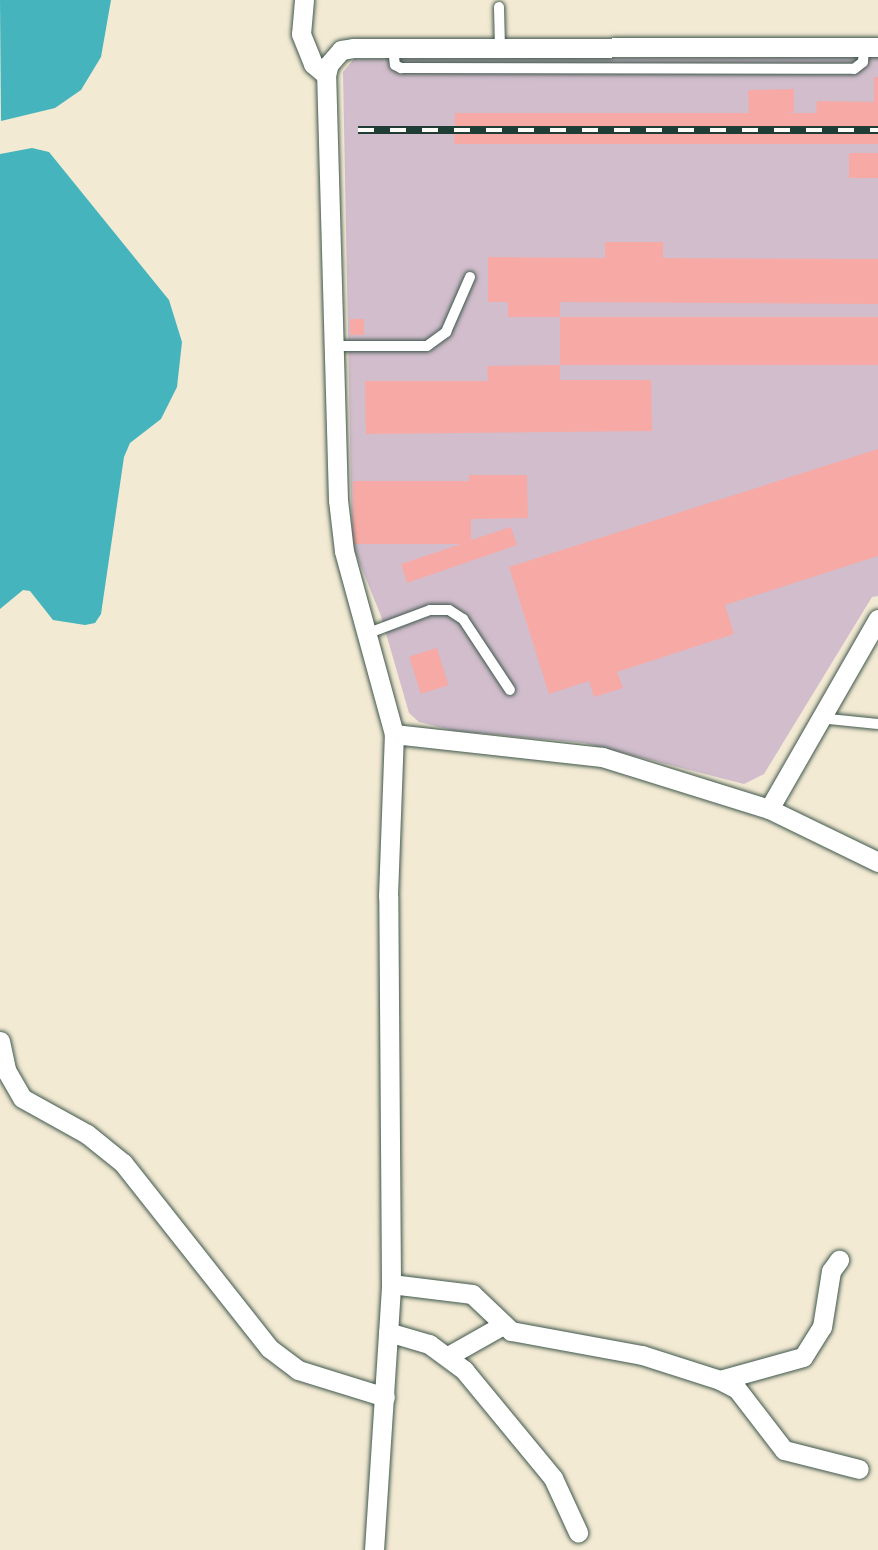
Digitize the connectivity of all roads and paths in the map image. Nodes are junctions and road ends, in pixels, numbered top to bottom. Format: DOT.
graph roads {
  1 [pos="304,0"];
  2 [pos="499,7"];
  3 [pos="393,47"];
  4 [pos="871,47"];
  5 [pos="500,49"];
  6 [pos="326,75"];
  7 [pos="470,277"];
  8 [pos="333,346"];
  9 [pos="878,619"];
  10 [pos="366,634"];
  11 [pos="510,690"];
  12 [pos="820,718"];
  13 [pos="878,724"];
  14 [pos="394,734"];
  15 [pos="769,809"];
  16 [pos="878,862"];
  17 [pos="0,1041"];
  18 [pos="839,1260"];
  19 [pos="391,1284"];
  20 [pos="503,1325"];
  21 [pos="388,1332"];
  22 [pos="448,1356"];
  23 [pos="720,1380"];
  24 [pos="385,1397"];
  25 [pos="859,1469"];
  26 [pos="578,1532"];
  27 [pos="374,1550"];
  1 -- 6 [label="street"];
  2 -- 5 [label="lane"];
  3 -- 4 [label="lane"];
  3 -- 5 [label="street"];
  3 -- 6 [label="street"];
  4 -- 5 [label="street"];
  6 -- 8 [label="street"];
  7 -- 8 [label="lane"];
  8 -- 10 [label="street"];
  9 -- 12 [label="street"];
  10 -- 11 [label="lane"];
  10 -- 14 [label="street"];
  12 -- 13 [label="lane"];
  12 -- 15 [label="street"];
  14 -- 15 [label="street"];
  14 -- 19 [label="street"];
  15 -- 16 [label="street"];
  17 -- 24 [label="street"];
  18 -- 23 [label="street"];
  19 -- 20 [label="street"];
  19 -- 21 [label="street"];
  20 -- 22 [label="street"];
  20 -- 23 [label="street"];
  21 -- 22 [label="street"];
  21 -- 24 [label="street"];
  22 -- 26 [label="street"];
  23 -- 25 [label="street"];
  24 -- 27 [label="street"];
}
